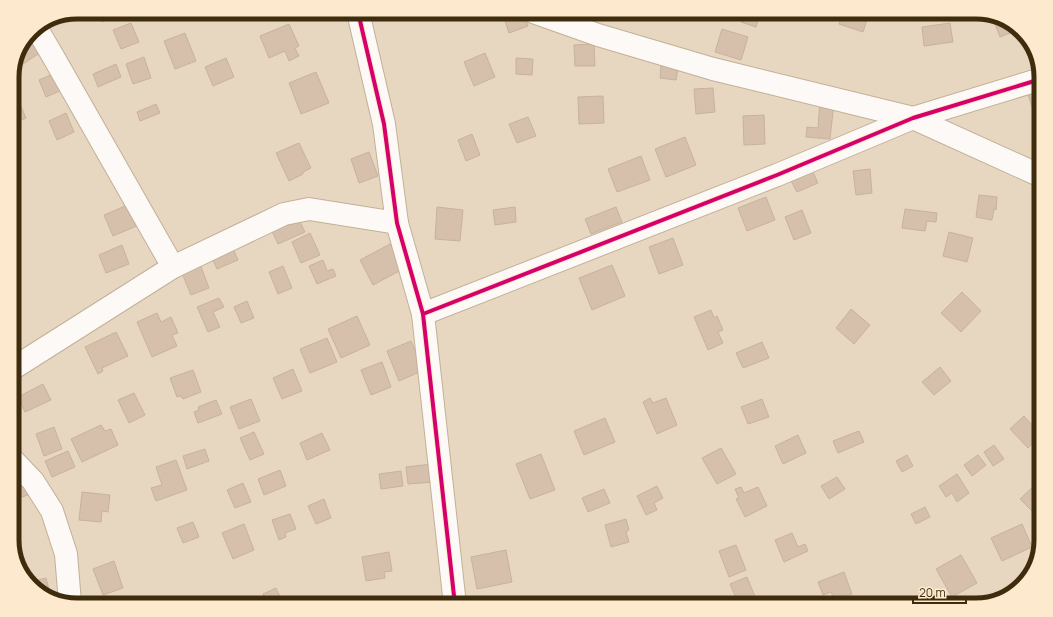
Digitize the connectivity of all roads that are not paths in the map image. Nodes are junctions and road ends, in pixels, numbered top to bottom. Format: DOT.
graph roads {
  1 [pos="360,19"];
  2 [pos="553,19"];
  3 [pos="40,33"];
  4 [pos="1034,81"];
  5 [pos="913,118"];
  6 [pos="1034,173"];
  7 [pos="398,223"];
  8 [pos="173,266"];
  9 [pos="423,314"];
  10 [pos="19,365"];
  11 [pos="19,466"];
  12 [pos="70,598"];
  13 [pos="454,598"];
  1 -- 7 [label="street"];
  2 -- 5 [label="street"];
  3 -- 8 [label="street"];
  4 -- 5 [label="street"];
  5 -- 6 [label="street"];
  5 -- 9 [label="street"];
  7 -- 8 [label="street"];
  7 -- 9 [label="street"];
  8 -- 10 [label="street"];
  9 -- 13 [label="street"];
  11 -- 12 [label="street"];
}
